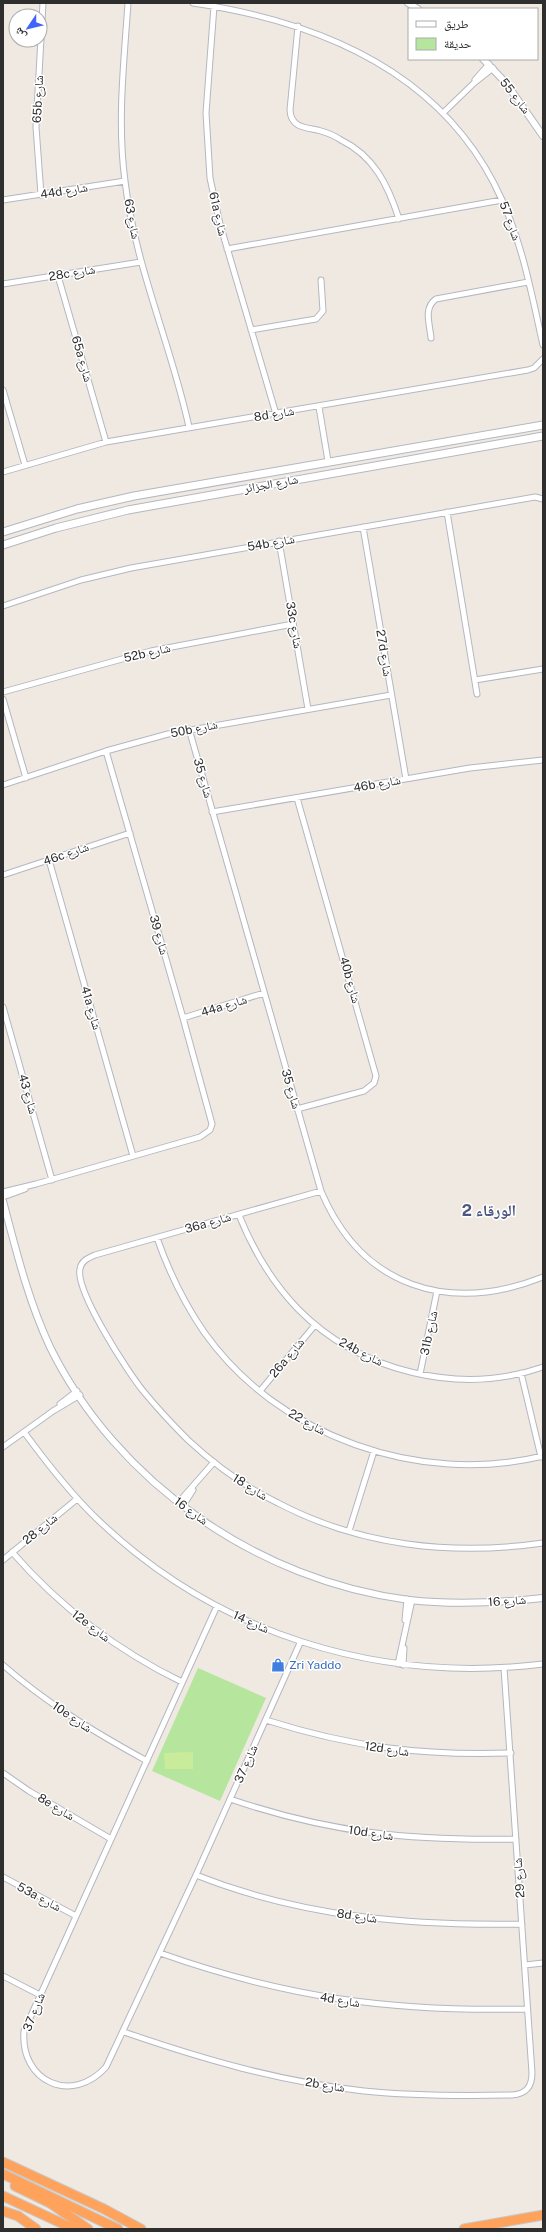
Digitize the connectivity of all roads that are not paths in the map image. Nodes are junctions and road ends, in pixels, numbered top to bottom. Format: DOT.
graph roads {
  1 [pos="43,3"];
  2 [pos="128,3"];
  3 [pos="193,3"];
  4 [pos="214,6"];
  5 [pos="298,26"];
  6 [pos="484,60"];
  7 [pos="491,66"];
  8 [pos="444,112"];
  9 [pos="543,136"];
  10 [pos="125,181"];
  11 [pos="41,195"];
  12 [pos="3,200"];
  13 [pos="502,200"];
  14 [pos="399,219"];
  15 [pos="227,249"];
  16 [pos="141,262"];
  17 [pos="58,276"];
  18 [pos="321,280"];
  19 [pos="528,282"];
  20 [pos="3,284"];
  21 [pos="251,330"];
  22 [pos="431,338"];
  23 [pos="543,345"];
  24 [pos="543,359"];
  25 [pos="3,390"];
  26 [pos="319,407"];
  27 [pos="276,414"];
  28 [pos="543,425"];
  29 [pos="189,427"];
  30 [pos="543,436"];
  31 [pos="106,442"];
  32 [pos="328,461"];
  33 [pos="25,465"];
  34 [pos="3,472"];
  35 [pos="543,499"];
  36 [pos="447,512"];
  37 [pos="363,527"];
  38 [pos="3,532"];
  39 [pos="279,542"];
  40 [pos="3,545"];
  41 [pos="3,606"];
  42 [pos="293,624"];
  43 [pos="543,669"];
  44 [pos="475,680"];
  45 [pos="3,692"];
  46 [pos="477,694"];
  47 [pos="391,695"];
  48 [pos="3,699"];
  49 [pos="308,709"];
  50 [pos="189,729"];
  51 [pos="106,751"];
  52 [pos="543,760"];
  53 [pos="26,778"];
  54 [pos="406,779"];
  55 [pos="3,785"];
  56 [pos="297,798"];
  57 [pos="212,812"];
  58 [pos="130,833"];
  59 [pos="49,860"];
  60 [pos="3,875"];
  61 [pos="264,993"];
  62 [pos="3,1007"];
  63 [pos="183,1018"];
  64 [pos="297,1109"];
  65 [pos="133,1156"];
  66 [pos="52,1180"];
  67 [pos="36,1184"];
  68 [pos="321,1191"];
  69 [pos="3,1192"];
  70 [pos="3,1197"];
  71 [pos="3,1201"];
  72 [pos="239,1215"];
  73 [pos="157,1238"];
  74 [pos="95,1255"];
  75 [pos="543,1277"];
  76 [pos="437,1291"];
  77 [pos="315,1325"];
  78 [pos="543,1367"];
  79 [pos="521,1373"];
  80 [pos="420,1374"];
  81 [pos="260,1391"];
  82 [pos="78,1393"];
  83 [pos="24,1432"];
  84 [pos="3,1448"];
  85 [pos="374,1451"];
  86 [pos="542,1456"];
  87 [pos="214,1462"];
  88 [pos="77,1499"];
  89 [pos="181,1504"];
  90 [pos="350,1531"];
  91 [pos="543,1543"];
  92 [pos="12,1552"];
  93 [pos="3,1560"];
  94 [pos="543,1598"];
  95 [pos="409,1600"];
  96 [pos="217,1606"];
  97 [pos="300,1643"];
  98 [pos="543,1664"];
  99 [pos="3,1665"];
  100 [pos="401,1665"];
  101 [pos="504,1668"];
  102 [pos="182,1682"];
  103 [pos="266,1720"];
  104 [pos="511,1753"];
  105 [pos="147,1761"];
  106 [pos="3,1773"];
  107 [pos="230,1799"];
  108 [pos="516,1839"];
  109 [pos="111,1840"];
  110 [pos="196,1875"];
  111 [pos="3,1877"];
  112 [pos="76,1916"];
  113 [pos="522,1924"];
  114 [pos="160,1953"];
  115 [pos="543,1963"];
  116 [pos="525,1965"];
  117 [pos="3,1976"];
  118 [pos="40,1995"];
  119 [pos="526,2009"];
  120 [pos="124,2032"];
  121 [pos="530,2087"];
  122 [pos="3,2162"];
  123 [pos="3,2174"];
  124 [pos="3,2180"];
  125 [pos="3,2196"];
  126 [pos="3,2210"];
  127 [pos="543,2215"];
  128 [pos="472,2228"];
  129 [pos="36,2229"];
  130 [pos="74,2229"];
  131 [pos="88,2229"];
  132 [pos="118,2229"];
  133 [pos="141,2229"];
  134 [pos="464,2229"];
  1 -- 11 [label="street, 65b شارع"];
  2 -- 10 [label="street, شارع 63"];
  3 -- 4 [label="street, شارع 57"];
  4 -- 5 [label="street, شارع 57"];
  4 -- 15 [label="street, 61a شارع"];
  5 -- 8 [label="street, شارع 57"];
  5 -- 14 [label="street"];
  6 -- 7 [label="street, شارع 55"];
  7 -- 8 [label="street"];
  7 -- 9 [label="street, شارع 55"];
  8 -- 13 [label="street, شارع 57"];
  10 -- 11 [label="street, 44d شارع"];
  10 -- 16 [label="street, شارع 63"];
  11 -- 12 [label="street, 44d شارع"];
  13 -- 14 [label="street"];
  13 -- 19 [label="street, شارع 57"];
  14 -- 15 [label="street"];
  15 -- 21 [label="street, 61a شارع"];
  16 -- 17 [label="street, 28c شارع"];
  16 -- 29 [label="street, شارع 63"];
  17 -- 20 [label="street, 28c شارع"];
  17 -- 31 [label="street, 65a شارع"];
  18 -- 21 [label="street"];
  19 -- 22 [label="street"];
  19 -- 23 [label="street, شارع 57"];
  21 -- 27 [label="street, 61a شارع"];
  24 -- 26 [label="street, 8d شارع"];
  25 -- 33 [label="street"];
  26 -- 27 [label="street, 8d شارع"];
  26 -- 32 [label="street"];
  27 -- 29 [label="street, 8d شارع"];
  28 -- 32 [label="main road, شارع الجزائر"];
  29 -- 31 [label="street, 8d شارع"];
  30 -- 40 [label="main road, شارع الجزائر"];
  31 -- 33 [label="street, 8d شارع"];
  32 -- 38 [label="main road, شارع الجزائر"];
  33 -- 34 [label="street, 8d شارع"];
  35 -- 36 [label="street, 54b شارع"];
  36 -- 37 [label="street, 54b شارع"];
  36 -- 44 [label="street"];
  37 -- 39 [label="street, 54b شارع"];
  37 -- 47 [label="street, 27d شارع"];
  39 -- 41 [label="street, 54b شارع"];
  39 -- 42 [label="street, 33c شارع"];
  42 -- 45 [label="street, 52b شارع"];
  42 -- 49 [label="street, 33c شارع"];
  43 -- 44 [label="street"];
  44 -- 46 [label="street"];
  47 -- 49 [label="street, 50b شارع"];
  47 -- 54 [label="street, 27d شارع"];
  48 -- 53 [label="street"];
  49 -- 50 [label="street, 50b شارع"];
  50 -- 51 [label="street, 50b شارع"];
  50 -- 57 [label="street, شارع 35"];
  51 -- 53 [label="street, 50b شارع"];
  51 -- 58 [label="street, شارع 39"];
  52 -- 54 [label="street, 46b شارع"];
  53 -- 55 [label="street, 50b شارع"];
  54 -- 56 [label="street, 46b شارع"];
  56 -- 57 [label="street, 46b شارع"];
  56 -- 64 [label="street, 40b شارع"];
  57 -- 61 [label="street, شارع 35"];
  58 -- 59 [label="street, 46c شارع"];
  58 -- 63 [label="street, شارع 39"];
  59 -- 60 [label="street, 46c شارع"];
  59 -- 65 [label="street, 41a شارع"];
  61 -- 63 [label="street, 44a شارع"];
  61 -- 64 [label="street, شارع 35"];
  62 -- 66 [label="street, شارع 43"];
  63 -- 65 [label="street, شارع 39"];
  64 -- 68 [label="street, شارع 35"];
  65 -- 66 [label="street"];
  66 -- 67 [label="street"];
  67 -- 69 [label="street"];
  67 -- 70 [label="street"];
  68 -- 72 [label="street, 36a شارع"];
  68 -- 76 [label="street, شارع 35"];
  71 -- 82 [label="street, شارع 16"];
  72 -- 73 [label="street, 36a شارع"];
  72 -- 77 [label="street, 24b شارع"];
  73 -- 74 [label="street, 36a شارع"];
  73 -- 81 [label="street, شارع 22"];
  74 -- 87 [label="street, شارع 18"];
  75 -- 76 [label="street, شارع 35"];
  76 -- 80 [label="street, 31b شارع"];
  77 -- 80 [label="street, 24b شارع"];
  77 -- 81 [label="street, 26a شارع"];
  78 -- 79 [label="street, 24b شارع"];
  79 -- 80 [label="street, 24b شارع"];
  79 -- 86 [label="street"];
  81 -- 85 [label="street, شارع 22"];
  82 -- 83 [label="street"];
  82 -- 89 [label="street, شارع 16"];
  83 -- 84 [label="street"];
  83 -- 88 [label="street, شارع 14"];
  85 -- 86 [label="street, شارع 22"];
  85 -- 90 [label="street"];
  87 -- 89 [label="street"];
  87 -- 90 [label="street, شارع 18"];
  88 -- 92 [label="street, شارع 28"];
  88 -- 96 [label="street, شارع 14"];
  89 -- 95 [label="street, شارع 16"];
  90 -- 91 [label="street, شارع 18"];
  92 -- 93 [label="street, شارع 28"];
  92 -- 102 [label="street, 12e شارع"];
  94 -- 95 [label="street, شارع 16"];
  95 -- 100 [label="street"];
  96 -- 97 [label="street, شارع 14"];
  96 -- 102 [label="street, شارع 37"];
  97 -- 100 [label="street, شارع 14"];
  97 -- 103 [label="street, شارع 37"];
  98 -- 101 [label="street, شارع 14"];
  99 -- 105 [label="street, 10e شارع"];
  100 -- 101 [label="street, شارع 14"];
  101 -- 104 [label="street, شارع 29"];
  102 -- 105 [label="street, شارع 37"];
  103 -- 104 [label="street, 12d شارع"];
  103 -- 107 [label="street, شارع 37"];
  104 -- 108 [label="street, شارع 29"];
  105 -- 109 [label="street, شارع 37"];
  106 -- 109 [label="street, 8e شارع"];
  107 -- 108 [label="street, 10d شارع"];
  107 -- 110 [label="street, شارع 37"];
  108 -- 113 [label="street, شارع 29"];
  109 -- 112 [label="street, شارع 37"];
  110 -- 113 [label="street, 8d شارع"];
  110 -- 114 [label="street, شارع 37"];
  111 -- 112 [label="street, 53a شارع"];
  112 -- 118 [label="street, شارع 37"];
  113 -- 116 [label="street, شارع 29"];
  114 -- 119 [label="street, 4d شارع"];
  114 -- 120 [label="street, شارع 37"];
  115 -- 116 [label="street"];
  116 -- 119 [label="street, شارع 29"];
  117 -- 118 [label="street"];
  118 -- 120 [label="street, شارع 37"];
  119 -- 121 [label="street, شارع 29"];
  120 -- 121 [label="street, 2b شارع"];
  122 -- 133 [label="highway"];
  123 -- 132 [label="highway"];
  124 -- 131 [label="highway"];
  125 -- 130 [label="highway"];
  126 -- 129 [label="highway"];
  127 -- 128 [label="highway"];
  128 -- 134 [label="highway"];
}
